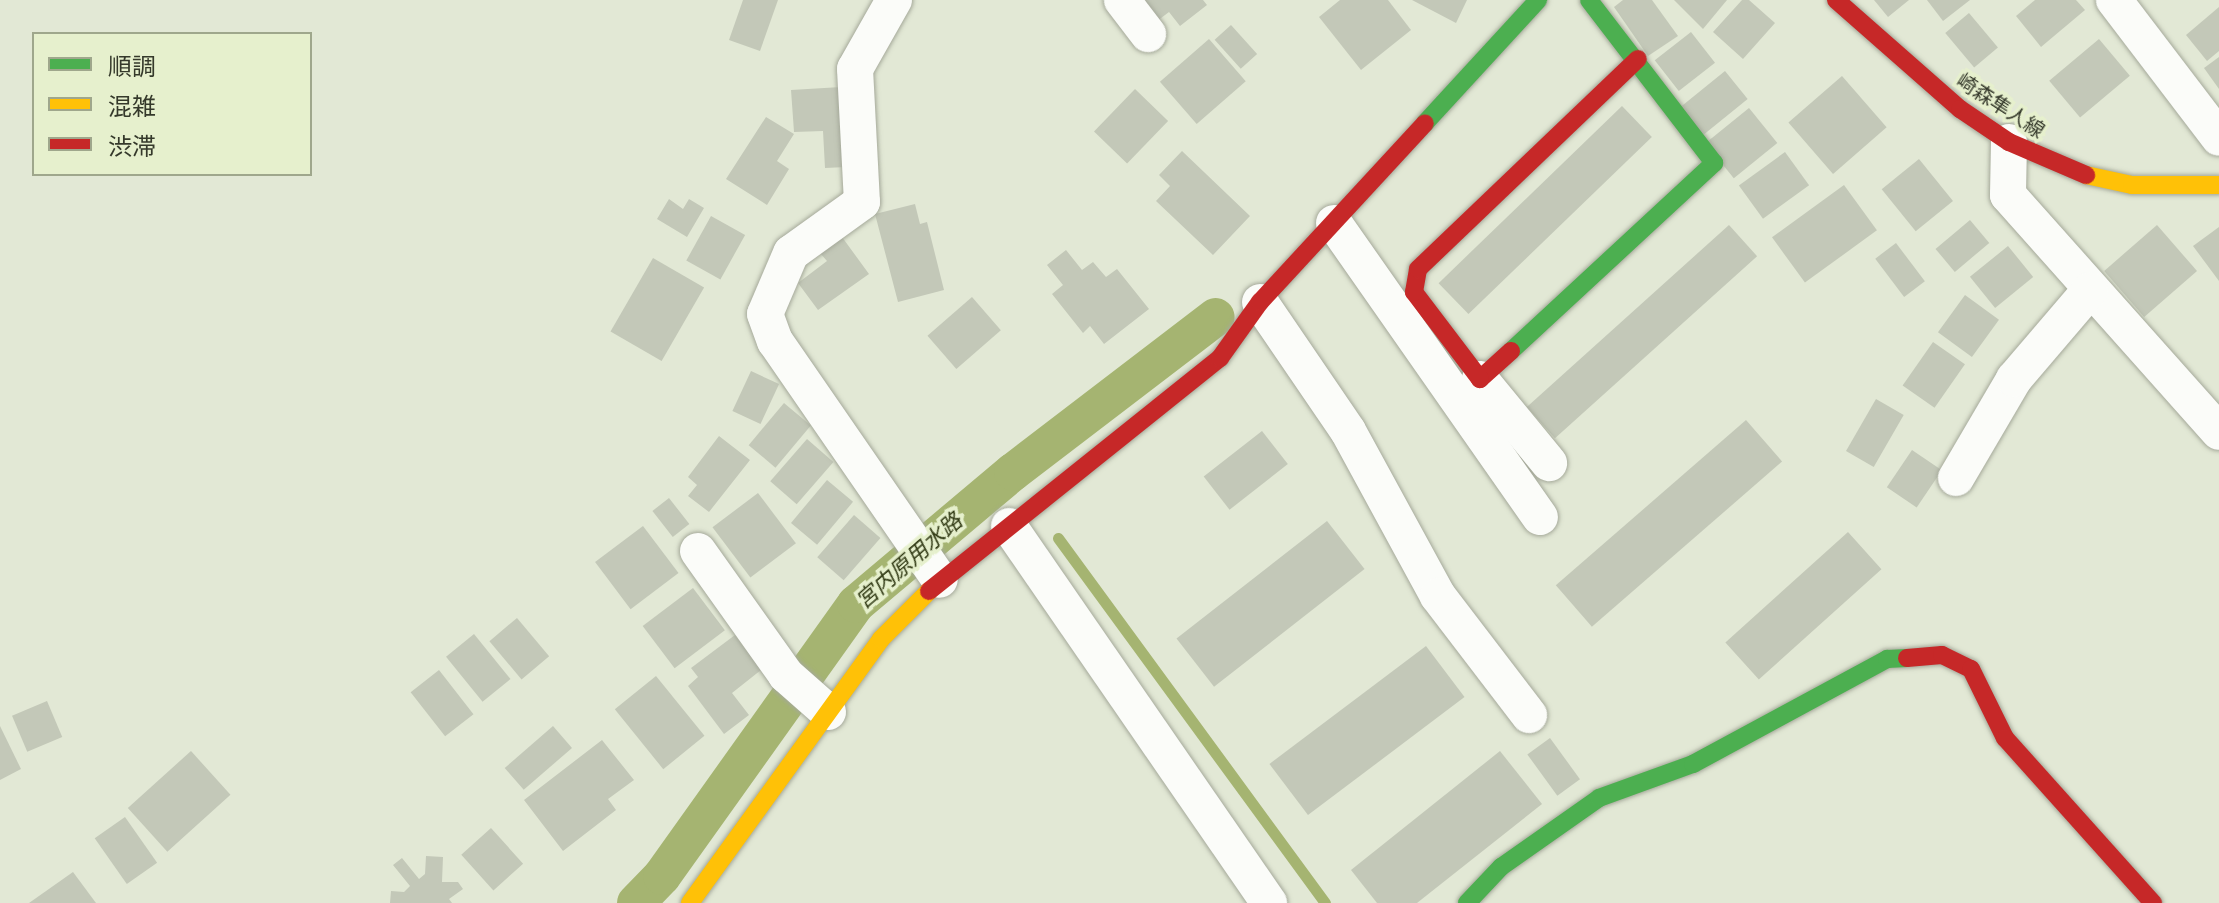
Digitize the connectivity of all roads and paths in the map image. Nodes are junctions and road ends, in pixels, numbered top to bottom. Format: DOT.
graph roads {
  1 [pos="894,0"];
  2 [pos="1122,0"];
  3 [pos="1538,0"];
  4 [pos="1589,0"];
  5 [pos="1836,0"];
  6 [pos="2114,0"];
  7 [pos="1148,34"];
  8 [pos="1638,59"];
  9 [pos="2219,138"];
  10 [pos="2009,142"];
  11 [pos="2219,185"];
  12 [pos="1334,223"];
  13 [pos="2090,290"];
  14 [pos="1260,302"];
  15 [pos="1480,379"];
  16 [pos="2219,432"];
  17 [pos="1549,463"];
  18 [pos="1956,478"];
  19 [pos="1540,517"];
  20 [pos="1009,526"];
  21 [pos="698,551"];
  22 [pos="935,573"];
  23 [pos="821,706"];
  24 [pos="1529,715"];
  25 [pos="690,903"];
  26 [pos="1269,903"];
  27 [pos="1467,903"];
  28 [pos="2153,903"];
  1 -- 22 [label="street"];
  2 -- 7 [label="street"];
  3 -- 12 [label="street"];
  4 -- 8 [label="street"];
  5 -- 10 [label="street, 崎森隼人線"];
  6 -- 9 [label="street"];
  8 -- 15 [label="street"];
  8 -- 15 [label="street"];
  10 -- 11 [label="street, 崎森隼人線"];
  10 -- 13 [label="street"];
  12 -- 14 [label="street"];
  12 -- 19 [label="street"];
  13 -- 16 [label="street"];
  13 -- 18 [label="street"];
  14 -- 20 [label="street"];
  14 -- 24 [label="street"];
  15 -- 17 [label="street"];
  20 -- 22 [label="street"];
  20 -- 26 [label="street"];
  21 -- 23 [label="street"];
  22 -- 23 [label="street"];
  23 -- 25 [label="street"];
  27 -- 28 [label="street"];
}
